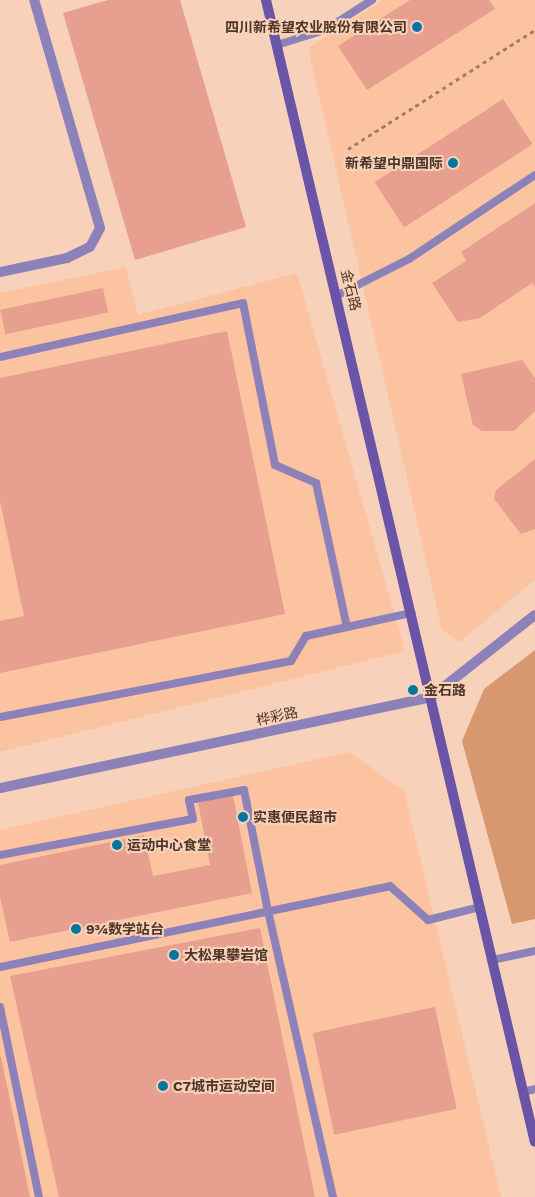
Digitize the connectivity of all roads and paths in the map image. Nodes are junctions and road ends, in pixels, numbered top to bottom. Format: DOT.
graph roads {
  1 [pos="34,0"];
  2 [pos="266,0"];
  3 [pos="372,0"];
  4 [pos="535,30"];
  5 [pos="277,45"];
  6 [pos="348,150"];
  7 [pos="535,175"];
  8 [pos="0,272"];
  9 [pos="338,295"];
  10 [pos="0,357"];
  11 [pos="411,613"];
  12 [pos="535,615"];
  13 [pos="347,627"];
  14 [pos="431,697"];
  15 [pos="0,717"];
  16 [pos="0,788"];
  17 [pos="0,855"];
  18 [pos="480,907"];
  19 [pos="268,911"];
  20 [pos="535,951"];
  21 [pos="492,960"];
  22 [pos="0,968"];
  23 [pos="0,1007"];
  24 [pos="535,1089"];
  25 [pos="523,1092"];
  26 [pos="535,1142"];
  27 [pos="39,1197"];
  28 [pos="333,1197"];
  1 -- 8 [label="street"];
  2 -- 5 [label="street, 金石路"];
  3 -- 5 [label="lane"];
  4 -- 6 [label="path"];
  5 -- 9 [label="street, 金石路"];
  7 -- 9 [label="lane"];
  9 -- 11 [label="street, 金石路"];
  10 -- 13 [label="lane"];
  11 -- 13 [label="lane"];
  11 -- 14 [label="street, 金石路"];
  12 -- 14 [label="street, 桦彩路"];
  13 -- 15 [label="lane"];
  14 -- 16 [label="street, 桦彩路"];
  14 -- 18 [label="street, 金石路"];
  17 -- 19 [label="lane"];
  18 -- 19 [label="lane"];
  18 -- 21 [label="street, 金石路"];
  19 -- 22 [label="lane"];
  19 -- 28 [label="lane"];
  20 -- 21 [label="lane"];
  21 -- 25 [label="street, 金石路"];
  23 -- 27 [label="lane"];
  24 -- 25 [label="lane"];
  25 -- 26 [label="street, 金石路"];
}
